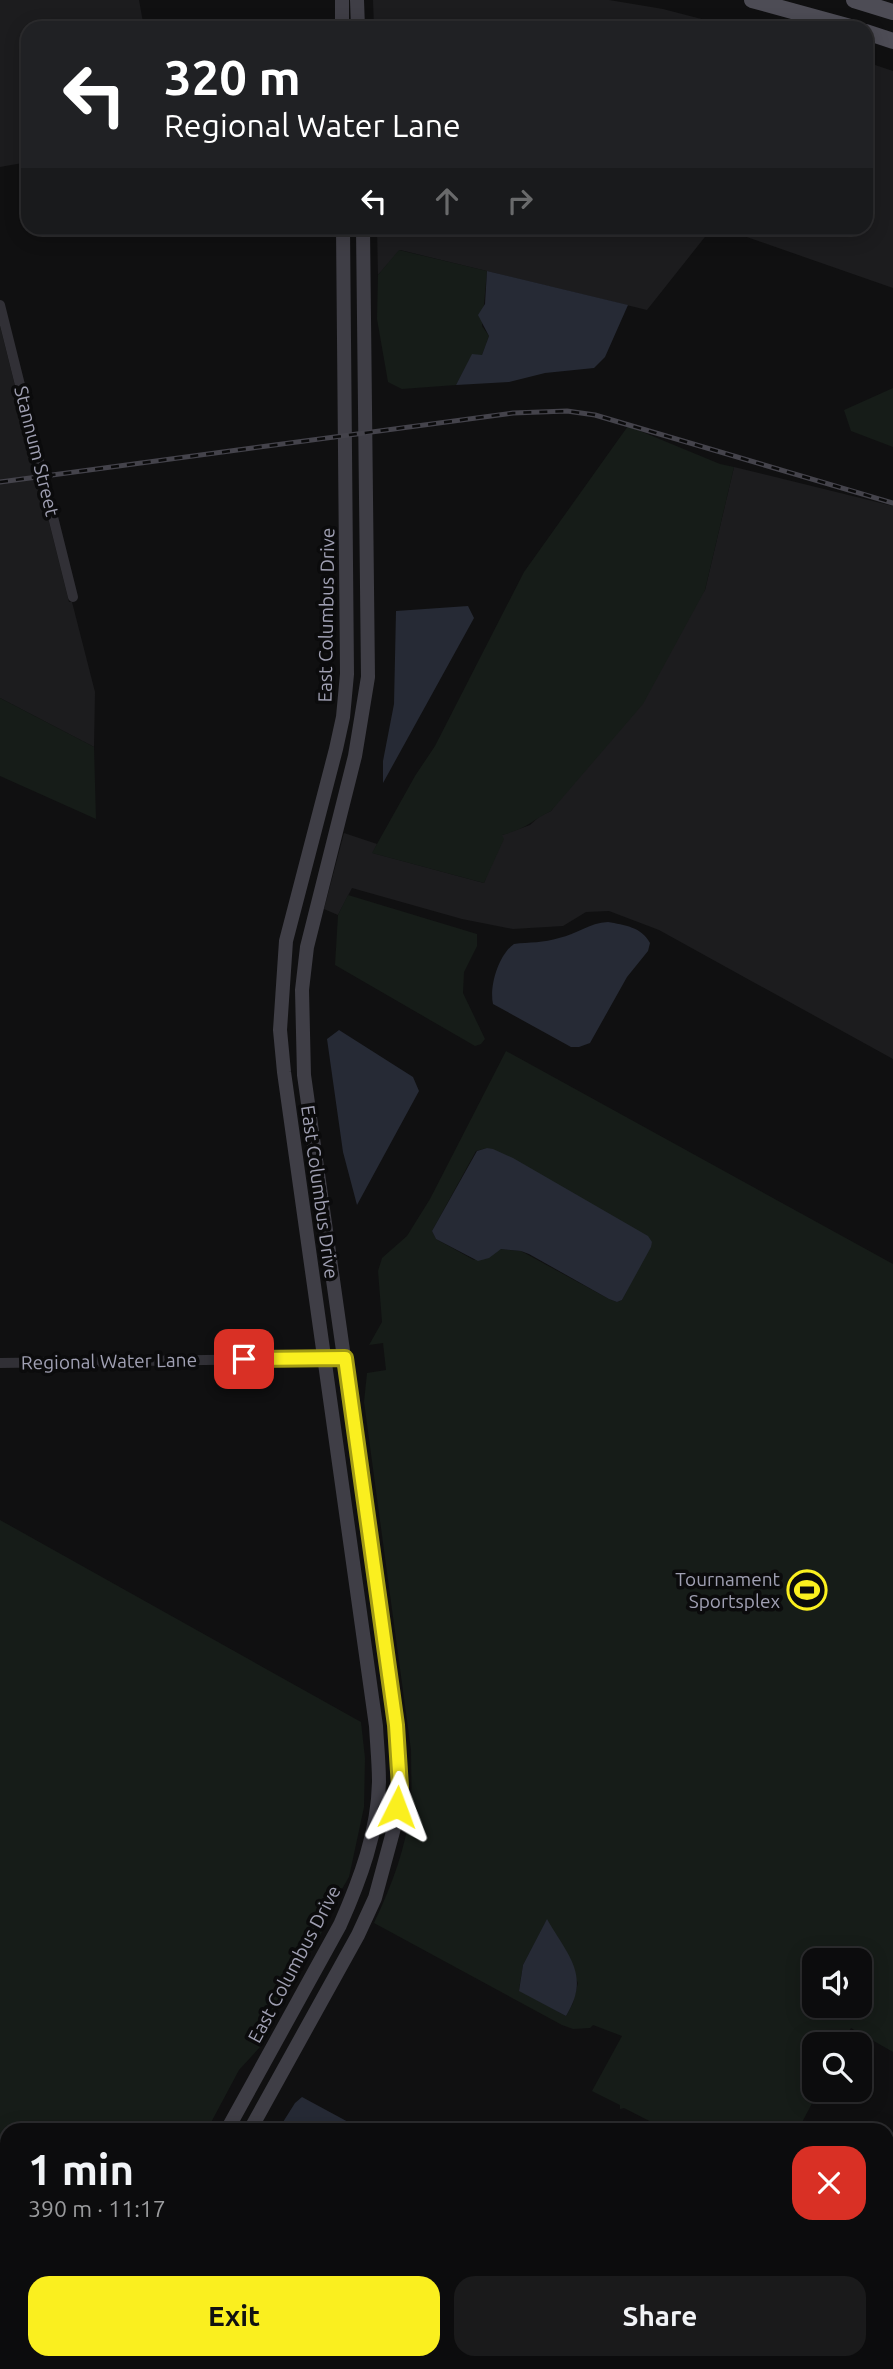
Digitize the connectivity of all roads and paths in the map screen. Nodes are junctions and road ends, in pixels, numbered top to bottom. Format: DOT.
graph roads {
  1 [pos="342,0"];
  2 [pos="357,0"];
  3 [pos="752,0"];
  4 [pos="854,0"];
  5 [pos="893,12"];
  6 [pos="342,21"];
  7 [pos="358,21"];
  8 [pos="828,21"];
  9 [pos="873,34"];
  10 [pos="893,41"];
  11 [pos="343,235"];
  12 [pos="363,235"];
  13 [pos="0,305"];
  14 [pos="73,597"];
  15 [pos="305,863"];
  16 [pos="326,868"];
  17 [pos="325,1358"];
  18 [pos="345,1358"];
  19 [pos="0,1363"];
  20 [pos="231,2123"];
  21 [pos="254,2123"];
  1 -- 6 [label="street"];
  2 -- 7 [label="street"];
  3 -- 8 [label="main road"];
  4 -- 5 [label="main road"];
  9 -- 10 [label="main road"];
  11 -- 15 [label="street, East Columbus Drive"];
  12 -- 16 [label="street, East Columbus Drive"];
  13 -- 14 [label="street, Stannum Street"];
  15 -- 16 [label="street"];
  15 -- 17 [label="street, East Columbus Drive"];
  16 -- 18 [label="street, East Columbus Drive"];
  17 -- 18 [label="street, Regional Water Lane"];
  17 -- 19 [label="street, Regional Water Lane"];
  17 -- 20 [label="street, East Columbus Drive"];
  18 -- 21 [label="street, East Columbus Drive"];
}
